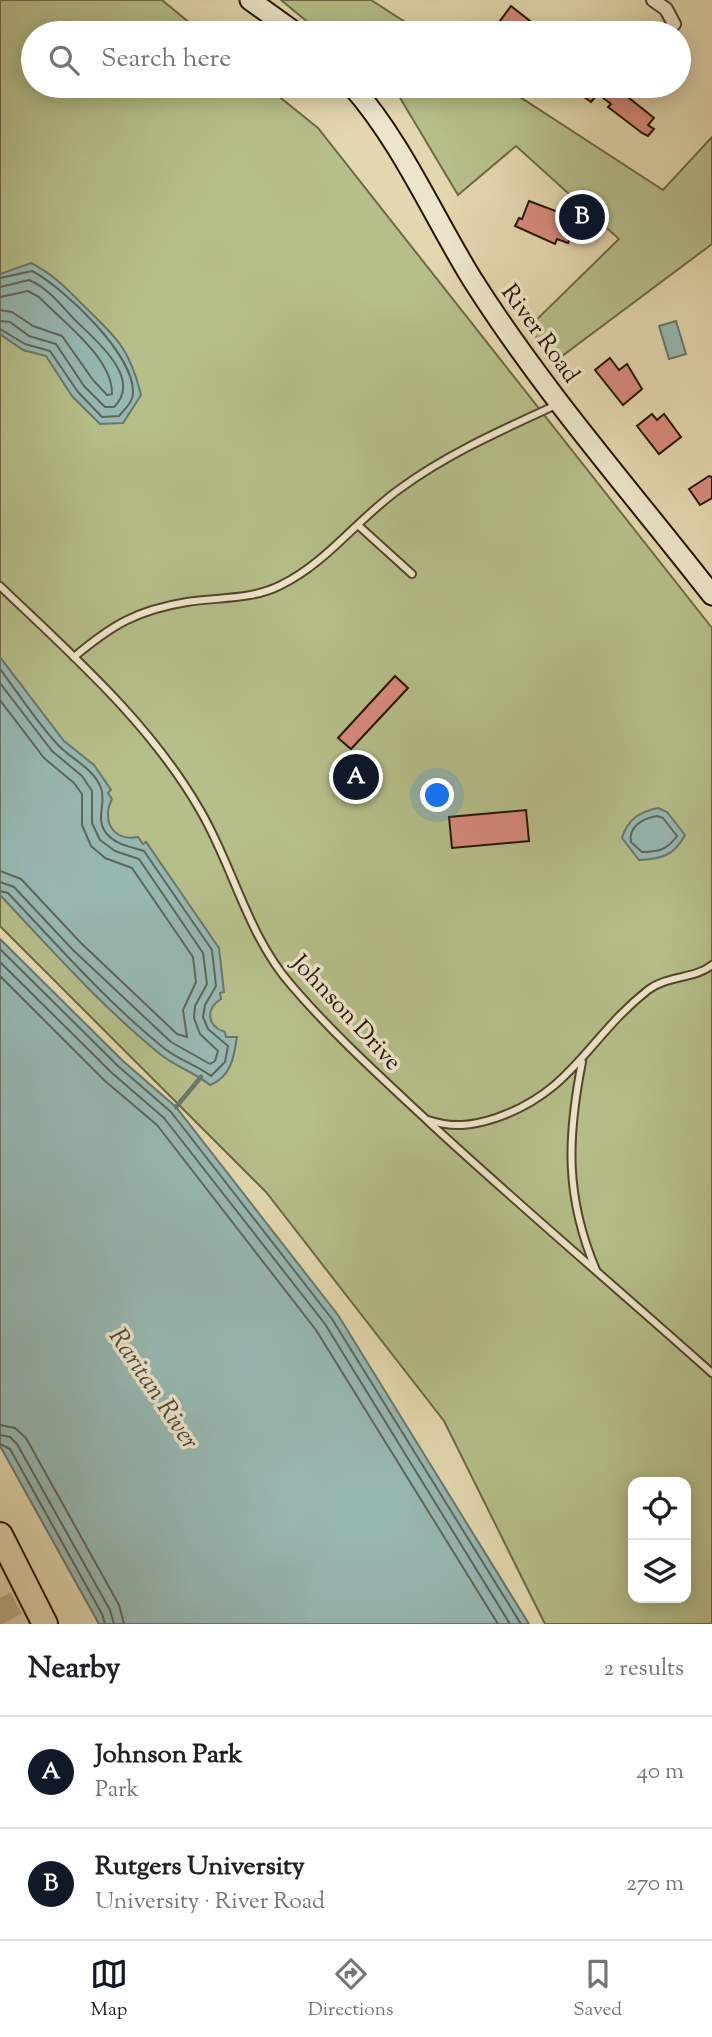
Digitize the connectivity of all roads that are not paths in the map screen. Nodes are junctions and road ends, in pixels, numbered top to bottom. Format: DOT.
graph roads {
  1 [pos="250,0"];
  2 [pos="653,0"];
  3 [pos="279,21"];
  4 [pos="672,21"];
  5 [pos="362,98"];
  6 [pos="562,402"];
  7 [pos="359,526"];
  8 [pos="412,574"];
  9 [pos="0,586"];
  10 [pos="712,595"];
  11 [pos="74,657"];
  12 [pos="712,965"];
  13 [pos="582,1060"];
  14 [pos="426,1120"];
  15 [pos="596,1272"];
  16 [pos="712,1373"];
  17 [pos="0,1535"];
  18 [pos="0,1545"];
  19 [pos="33,1597"];
  20 [pos="45,1624"];
  1 -- 3 [label="street"];
  2 -- 4 [label="street"];
  5 -- 6 [label="street, River Road"];
  6 -- 7 [label="lane"];
  6 -- 10 [label="street, River Road"];
  7 -- 8 [label="lane"];
  7 -- 11 [label="lane"];
  9 -- 11 [label="lane, Johnson Drive"];
  11 -- 14 [label="lane, Johnson Drive"];
  12 -- 13 [label="lane"];
  13 -- 14 [label="lane"];
  13 -- 15 [label="lane"];
  14 -- 15 [label="lane, Johnson Drive"];
  15 -- 16 [label="lane, Johnson Drive"];
  17 -- 19 [label="highway"];
  18 -- 19 [label="highway"];
  19 -- 20 [label="highway"];
}
